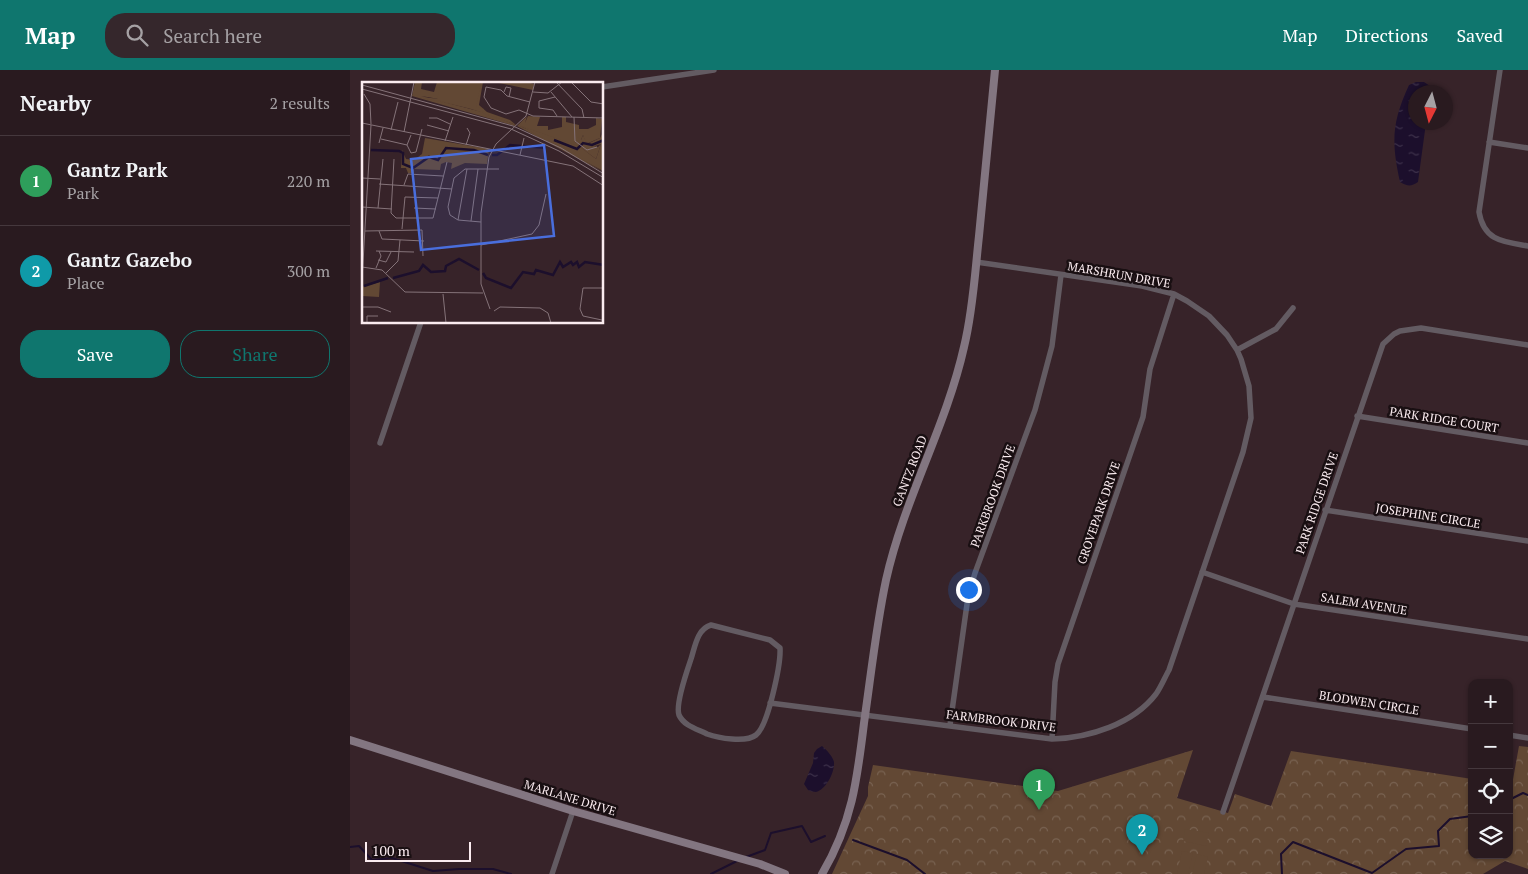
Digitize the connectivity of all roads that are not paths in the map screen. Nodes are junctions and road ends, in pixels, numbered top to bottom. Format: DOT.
graph roads {
  1 [pos="714,70"];
  2 [pos="995,70"];
  3 [pos="1500,70"];
  4 [pos="604,87"];
  5 [pos="1489,142"];
  6 [pos="1528,148"];
  7 [pos="1528,246"];
  8 [pos="976,262"];
  9 [pos="1061,275"];
  10 [pos="1174,294"];
  11 [pos="1293,308"];
  12 [pos="420,324"];
  13 [pos="1528,344"];
  14 [pos="1237,350"];
  15 [pos="1358,416"];
  16 [pos="1528,442"];
  17 [pos="380,443"];
  18 [pos="1325,510"];
  19 [pos="1528,541"];
  20 [pos="1208,552"];
  21 [pos="1202,572"];
  22 [pos="1294,604"];
  23 [pos="1528,639"];
  24 [pos="1262,697"];
  25 [pos="770,702"];
  26 [pos="866,714"];
  27 [pos="950,726"];
  28 [pos="1468,728"];
  29 [pos="1513,736"];
  30 [pos="1528,738"];
  31 [pos="1052,739"];
  32 [pos="350,740"];
  33 [pos="573,811"];
  34 [pos="1222,812"];
  35 [pos="552,874"];
  36 [pos="784,874"];
  37 [pos="822,874"];
  1 -- 4 [label="street"];
  2 -- 8 [label="main road, GANTZ ROAD"];
  3 -- 5 [label="street"];
  5 -- 6 [label="street"];
  5 -- 7 [label="street"];
  8 -- 9 [label="street, MARSHRUN DRIVE"];
  8 -- 26 [label="main road, GANTZ ROAD"];
  9 -- 10 [label="street, MARSHRUN DRIVE"];
  9 -- 27 [label="street, PARKBROOK DRIVE"];
  10 -- 14 [label="street, MARSHRUN DRIVE"];
  10 -- 31 [label="street, GROVEPARK DRIVE"];
  11 -- 14 [label="street"];
  12 -- 17 [label="street"];
  13 -- 15 [label="street, PARK RIDGE DRIVE"];
  14 -- 20 [label="street, MARSHRUN DRIVE"];
  15 -- 16 [label="street, PARK RIDGE COURT"];
  15 -- 18 [label="street, PARK RIDGE DRIVE"];
  18 -- 19 [label="street, JOSEPHINE CIRCLE"];
  18 -- 22 [label="street, PARK RIDGE DRIVE"];
  20 -- 21 [label="street, FARMBROOK DRIVE"];
  21 -- 22 [label="street, SALEM AVENUE"];
  21 -- 31 [label="street, FARMBROOK DRIVE"];
  22 -- 23 [label="street, SALEM AVENUE"];
  22 -- 24 [label="street, PARK RIDGE DRIVE"];
  24 -- 28 [label="street, BLODWEN CIRCLE"];
  24 -- 34 [label="street, PARK RIDGE DRIVE"];
  25 -- 25 [label="street"];
  25 -- 26 [label="street, FARMBROOK DRIVE"];
  26 -- 27 [label="street, FARMBROOK DRIVE"];
  26 -- 37 [label="main road, GANTZ ROAD"];
  27 -- 31 [label="street, FARMBROOK DRIVE"];
  29 -- 30 [label="street"];
  32 -- 33 [label="main road, MARLANE DRIVE"];
  33 -- 35 [label="street"];
  33 -- 36 [label="main road, MARLANE DRIVE"];
}
